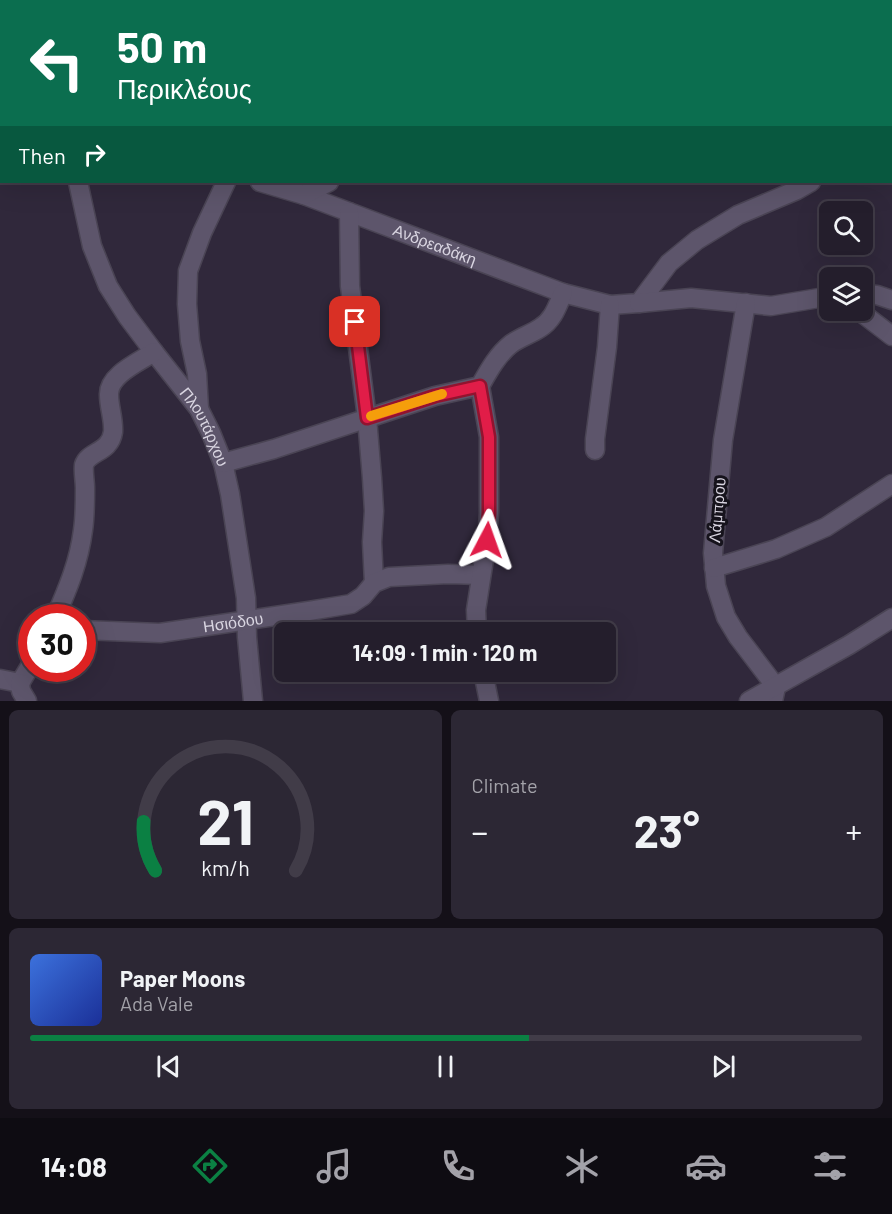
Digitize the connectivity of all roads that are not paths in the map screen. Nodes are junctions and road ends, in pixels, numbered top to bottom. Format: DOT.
graph roads {
  1 [pos="78,183"];
  2 [pos="226,183"];
  3 [pos="263,183"];
  4 [pos="326,183"];
  5 [pos="809,183"];
  6 [pos="304,195"];
  7 [pos="349,212"];
  8 [pos="563,293"];
  9 [pos="873,295"];
  10 [pos="819,298"];
  11 [pos="892,300"];
  12 [pos="639,303"];
  13 [pos="746,303"];
  14 [pos="610,305"];
  15 [pos="872,321"];
  16 [pos="892,336"];
  17 [pos="154,352"];
  18 [pos="480,386"];
  19 [pos="199,409"];
  20 [pos="367,418"];
  21 [pos="595,450"];
  22 [pos="223,463"];
  23 [pos="892,484"];
  24 [pos="714,568"];
  25 [pos="481,575"];
  26 [pos="374,583"];
  27 [pos="61,604"];
  28 [pos="892,618"];
  29 [pos="246,620"];
  30 [pos="477,622"];
  31 [pos="96,631"];
  32 [pos="0,679"];
  33 [pos="485,682"];
  34 [pos="20,683"];
  35 [pos="775,694"];
  36 [pos="27,701"];
  37 [pos="253,701"];
  38 [pos="489,701"];
  39 [pos="749,701"];
  1 -- 17 [label="street, Πλουτάρχου"];
  2 -- 19 [label="street"];
  3 -- 6 [label="street, Ανδρεαδάκη"];
  4 -- 6 [label="street"];
  5 -- 12 [label="street"];
  6 -- 7 [label="street, Ανδρεαδάκη"];
  7 -- 8 [label="street, Ανδρεαδάκη"];
  7 -- 20 [label="street"];
  8 -- 14 [label="street, Ανδρεαδάκη"];
  8 -- 18 [label="street"];
  9 -- 11 [label="street"];
  10 -- 13 [label="street, Ανδρεαδάκη"];
  12 -- 13 [label="street, Ανδρεαδάκη"];
  12 -- 14 [label="street, Ανδρεαδάκη"];
  13 -- 24 [label="street, Λάμπρου"];
  14 -- 21 [label="street"];
  15 -- 16 [label="street"];
  17 -- 19 [label="street, Πλουτάρχου"];
  17 -- 27 [label="street"];
  18 -- 20 [label="street"];
  18 -- 25 [label="street"];
  19 -- 22 [label="street, Πλουτάρχου"];
  20 -- 22 [label="street"];
  20 -- 26 [label="street"];
  22 -- 29 [label="street, Πλουτάρχου"];
  23 -- 24 [label="street"];
  24 -- 35 [label="street, Λάμπρου"];
  25 -- 26 [label="street, Ησιόδου"];
  25 -- 30 [label="street"];
  26 -- 29 [label="street, Ησιόδου"];
  28 -- 35 [label="street"];
  29 -- 31 [label="street, Ησιόδου"];
  29 -- 37 [label="street, Πλουτάρχου"];
  32 -- 34 [label="street"];
  33 -- 38 [label="street"];
  34 -- 36 [label="street"];
  35 -- 39 [label="street"];
}
